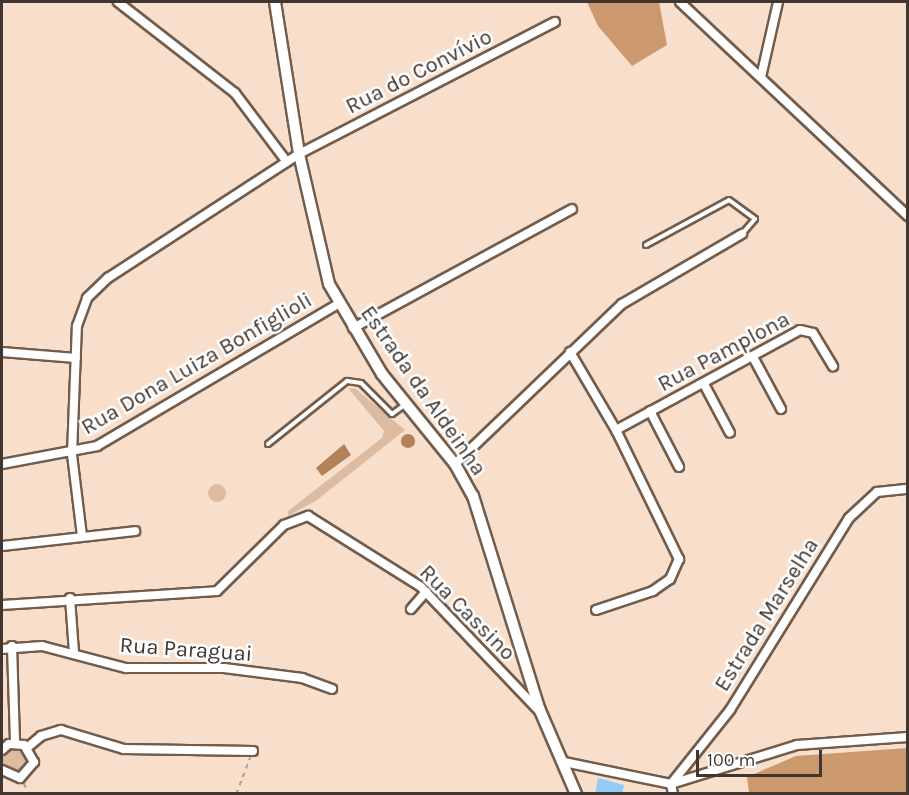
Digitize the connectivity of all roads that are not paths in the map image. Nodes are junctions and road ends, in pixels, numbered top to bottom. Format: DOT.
graph roads {
  1 [pos="118,2"];
  2 [pos="275,2"];
  3 [pos="680,2"];
  4 [pos="778,2"];
  5 [pos="555,22"];
  6 [pos="760,77"];
  7 [pos="299,154"];
  8 [pos="287,162"];
  9 [pos="572,209"];
  10 [pos="908,216"];
  11 [pos="742,234"];
  12 [pos="646,245"];
  13 [pos="338,304"];
  14 [pos="353,328"];
  15 [pos="2,352"];
  16 [pos="570,352"];
  17 [pos="753,357"];
  18 [pos="76,358"];
  19 [pos="832,366"];
  20 [pos="704,384"];
  21 [pos="406,404"];
  22 [pos="781,409"];
  23 [pos="650,411"];
  24 [pos="616,430"];
  25 [pos="730,433"];
  26 [pos="268,444"];
  27 [pos="72,454"];
  28 [pos="2,464"];
  29 [pos="455,464"];
  30 [pos="680,467"];
  31 [pos="908,489"];
  32 [pos="135,531"];
  33 [pos="82,536"];
  34 [pos="2,546"];
  35 [pos="426,592"];
  36 [pos="70,598"];
  37 [pos="2,606"];
  38 [pos="411,609"];
  39 [pos="596,610"];
  40 [pos="12,646"];
  41 [pos="2,649"];
  42 [pos="74,653"];
  43 [pos="332,689"];
  44 [pos="540,712"];
  45 [pos="908,737"];
  46 [pos="15,743"];
  47 [pos="28,747"];
  48 [pos="2,750"];
  49 [pos="253,750"];
  50 [pos="564,762"];
  51 [pos="2,770"];
  52 [pos="671,784"];
  53 [pos="576,794"];
  54 [pos="673,794"];
  1 -- 8 [label="street"];
  2 -- 7 [label="street, Estrada da Aldeinha"];
  3 -- 6 [label="street"];
  4 -- 6 [label="street"];
  5 -- 7 [label="street, Rua do Convívio"];
  6 -- 10 [label="street"];
  7 -- 8 [label="street, Rua do Convívio"];
  7 -- 13 [label="street, Estrada da Aldeinha"];
  8 -- 18 [label="street, Rua do Convívio"];
  9 -- 14 [label="street"];
  11 -- 12 [label="lane"];
  11 -- 16 [label="street"];
  13 -- 14 [label="street, Estrada da Aldeinha"];
  13 -- 27 [label="street, Rua Dona Luiza Bonfiglioli"];
  14 -- 21 [label="street, Estrada da Aldeinha"];
  15 -- 18 [label="street"];
  16 -- 24 [label="street"];
  16 -- 29 [label="street"];
  17 -- 19 [label="street, Rua Pamplona"];
  17 -- 20 [label="street, Rua Pamplona"];
  17 -- 22 [label="street"];
  18 -- 27 [label="street, Rua do Convívio"];
  20 -- 23 [label="street, Rua Pamplona"];
  20 -- 25 [label="street"];
  21 -- 26 [label="lane"];
  21 -- 29 [label="street, Estrada da Aldeinha"];
  23 -- 24 [label="street, Rua Pamplona"];
  23 -- 30 [label="street"];
  24 -- 39 [label="street"];
  27 -- 28 [label="street, Rua Dona Luiza Bonfiglioli"];
  27 -- 33 [label="street, Rua do Convívio"];
  29 -- 44 [label="street, Estrada da Aldeinha"];
  31 -- 52 [label="street, Estrada Marselha"];
  32 -- 33 [label="street"];
  33 -- 34 [label="street"];
  35 -- 36 [label="street, Rua Cassino"];
  35 -- 38 [label="street"];
  35 -- 44 [label="street, Rua Cassino"];
  36 -- 37 [label="street"];
  36 -- 42 [label="street"];
  40 -- 41 [label="street, Rua Paraguai"];
  40 -- 42 [label="street, Rua Paraguai"];
  40 -- 46 [label="street"];
  42 -- 43 [label="street, Rua Paraguai"];
  44 -- 50 [label="street, Estrada da Aldeinha"];
  45 -- 52 [label="street"];
  46 -- 47 [label="street"];
  46 -- 48 [label="street"];
  47 -- 49 [label="street"];
  47 -- 51 [label="street"];
  50 -- 52 [label="street"];
  50 -- 53 [label="street, Estrada da Aldeinha"];
  52 -- 54 [label="street"];
}
